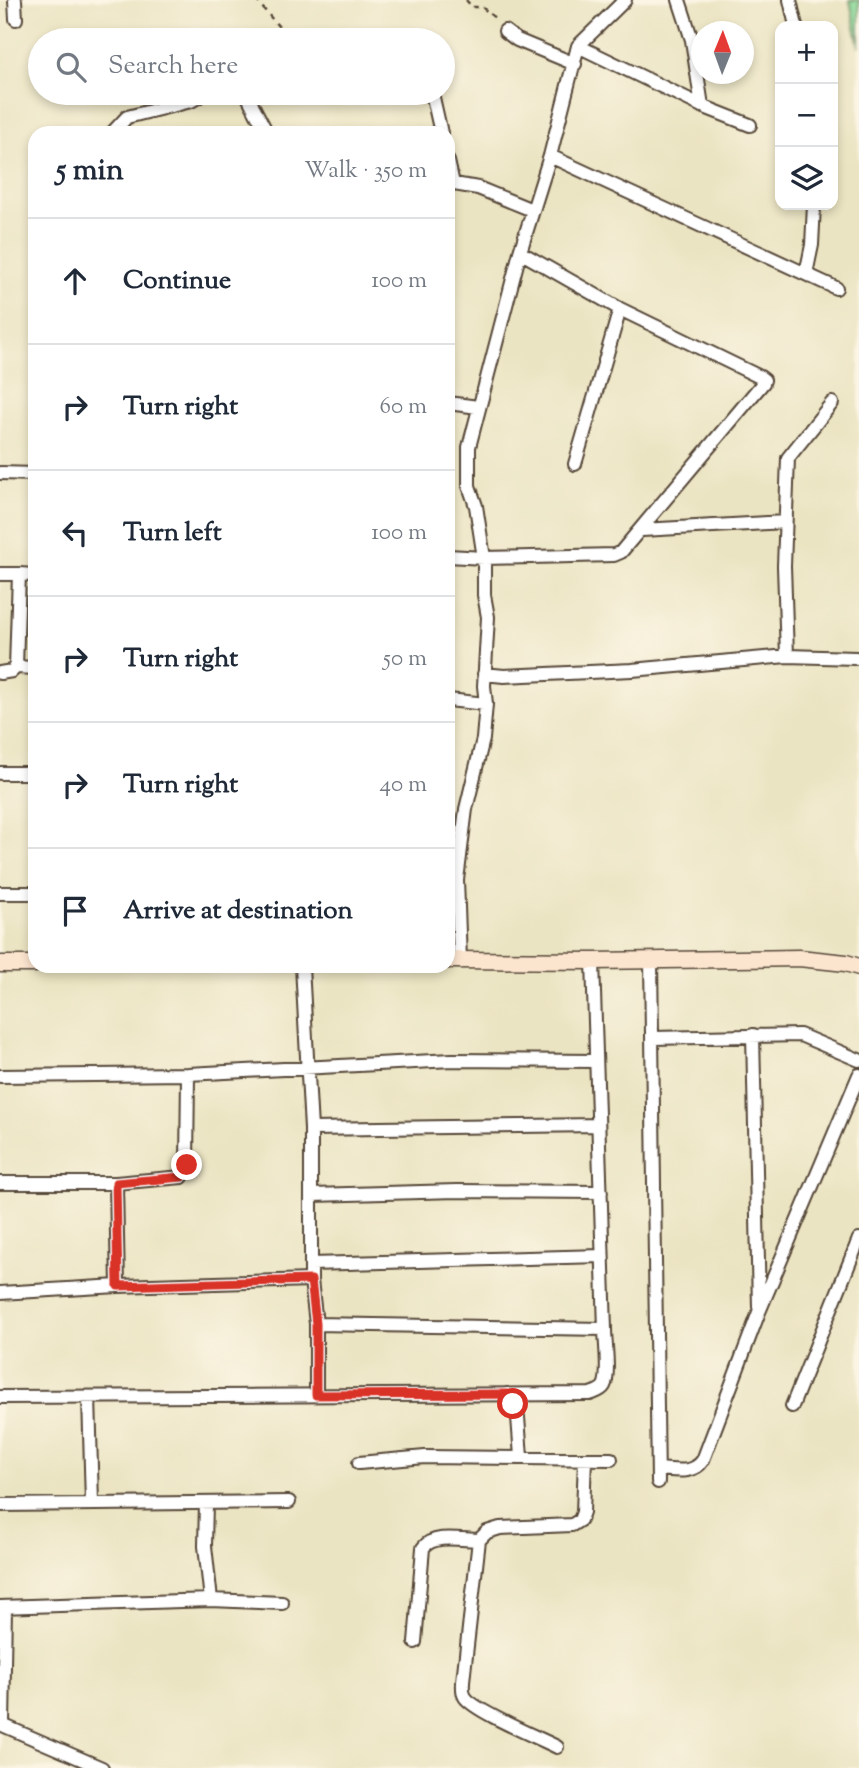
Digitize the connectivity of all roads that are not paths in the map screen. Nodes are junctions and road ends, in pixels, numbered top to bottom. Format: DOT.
graph roads {
  1 [pos="15,0"];
  2 [pos="625,0"];
  3 [pos="679,0"];
  4 [pos="790,0"];
  5 [pos="16,19"];
  6 [pos="795,21"];
  7 [pos="505,31"];
  8 [pos="578,46"];
  9 [pos="575,64"];
  10 [pos="175,105"];
  11 [pos="252,105"];
  12 [pos="435,105"];
  13 [pos="702,106"];
  14 [pos="750,125"];
  15 [pos="119,126"];
  16 [pos="263,126"];
  17 [pos="440,126"];
  18 [pos="550,156"];
  19 [pos="455,184"];
  20 [pos="532,210"];
  21 [pos="814,210"];
  22 [pos="520,252"];
  23 [pos="806,274"];
  24 [pos="836,288"];
  25 [pos="620,309"];
  26 [pos="832,403"];
  27 [pos="455,404"];
  28 [pos="478,407"];
  29 [pos="575,464"];
  30 [pos="0,473"];
  31 [pos="28,474"];
  32 [pos="785,522"];
  33 [pos="642,530"];
  34 [pos="455,556"];
  35 [pos="484,558"];
  36 [pos="0,574"];
  37 [pos="19,574"];
  38 [pos="28,575"];
  39 [pos="787,656"];
  40 [pos="856,658"];
  41 [pos="16,667"];
  42 [pos="28,668"];
  43 [pos="0,673"];
  44 [pos="484,674"];
  45 [pos="455,701"];
  46 [pos="486,704"];
  47 [pos="0,773"];
  48 [pos="28,773"];
  49 [pos="28,893"];
  50 [pos="0,894"];
  51 [pos="455,932"];
  52 [pos="455,960"];
  53 [pos="650,960"];
  54 [pos="593,961"];
  55 [pos="0,964"];
  56 [pos="28,964"];
  57 [pos="859,967"];
  58 [pos="302,973"];
  59 [pos="752,1035"];
  60 [pos="653,1038"];
  61 [pos="859,1060"];
  62 [pos="596,1061"];
  63 [pos="308,1068"];
  64 [pos="188,1074"];
  65 [pos="859,1075"];
  66 [pos="0,1076"];
  67 [pos="598,1125"];
  68 [pos="311,1129"];
  69 [pos="0,1183"];
  70 [pos="116,1183"];
  71 [pos="601,1192"];
  72 [pos="312,1195"];
  73 [pos="859,1239"];
  74 [pos="602,1256"];
  75 [pos="311,1264"];
  76 [pos="311,1280"];
  77 [pos="118,1286"];
  78 [pos="0,1293"];
  79 [pos="759,1312"];
  80 [pos="316,1324"];
  81 [pos="605,1329"];
  82 [pos="507,1394"];
  83 [pos="316,1395"];
  84 [pos="0,1397"];
  85 [pos="89,1397"];
  86 [pos="792,1406"];
  87 [pos="521,1457"];
  88 [pos="584,1459"];
  89 [pos="611,1459"];
  90 [pos="359,1463"];
  91 [pos="289,1502"];
  92 [pos="92,1503"];
  93 [pos="206,1503"];
  94 [pos="0,1504"];
  95 [pos="479,1540"];
  96 [pos="211,1600"];
  97 [pos="282,1602"];
  98 [pos="2,1607"];
  99 [pos="415,1642"];
  100 [pos="2,1725"];
  101 [pos="557,1747"];
  102 [pos="85,1764"];
  103 [pos="102,1768"];
  1 -- 5 [label="street"];
  2 -- 8 [label="street"];
  3 -- 13 [label="street"];
  4 -- 6 [label="street"];
  7 -- 9 [label="street"];
  8 -- 9 [label="street"];
  8 -- 13 [label="street"];
  9 -- 18 [label="street"];
  10 -- 15 [label="street"];
  11 -- 16 [label="street"];
  12 -- 17 [label="street"];
  13 -- 14 [label="street"];
  18 -- 20 [label="street"];
  18 -- 23 [label="street"];
  19 -- 20 [label="street"];
  20 -- 22 [label="street"];
  21 -- 23 [label="street"];
  22 -- 25 [label="street"];
  22 -- 28 [label="street"];
  23 -- 24 [label="street"];
  25 -- 29 [label="street"];
  25 -- 33 [label="street"];
  26 -- 32 [label="street"];
  27 -- 28 [label="street"];
  28 -- 35 [label="street"];
  30 -- 31 [label="street"];
  32 -- 33 [label="street"];
  32 -- 39 [label="street"];
  33 -- 35 [label="street"];
  34 -- 35 [label="street"];
  35 -- 44 [label="street"];
  36 -- 37 [label="street"];
  37 -- 38 [label="street"];
  37 -- 41 [label="street"];
  39 -- 40 [label="street"];
  39 -- 44 [label="street"];
  41 -- 42 [label="street"];
  41 -- 43 [label="street"];
  44 -- 46 [label="street"];
  45 -- 46 [label="street"];
  46 -- 51 [label="street"];
  47 -- 48 [label="street"];
  49 -- 50 [label="street"];
  52 -- 54 [label="main road"];
  53 -- 54 [label="main road"];
  53 -- 57 [label="main road"];
  53 -- 60 [label="street"];
  54 -- 62 [label="street"];
  55 -- 56 [label="main road"];
  58 -- 63 [label="street"];
  59 -- 60 [label="street"];
  59 -- 61 [label="street"];
  59 -- 79 [label="street"];
  60 -- 79 [label="street"];
  62 -- 63 [label="street"];
  62 -- 67 [label="street"];
  63 -- 64 [label="street"];
  63 -- 68 [label="street"];
  64 -- 66 [label="street"];
  64 -- 70 [label="street"];
  65 -- 79 [label="street"];
  67 -- 68 [label="street"];
  67 -- 71 [label="street"];
  68 -- 72 [label="street"];
  69 -- 70 [label="street"];
  70 -- 77 [label="street"];
  71 -- 72 [label="street"];
  71 -- 74 [label="street"];
  72 -- 75 [label="street"];
  73 -- 86 [label="street"];
  74 -- 75 [label="street"];
  74 -- 81 [label="street"];
  75 -- 76 [label="street"];
  76 -- 77 [label="street"];
  76 -- 80 [label="street"];
  77 -- 78 [label="street"];
  80 -- 81 [label="street"];
  80 -- 83 [label="street"];
  81 -- 82 [label="street"];
  82 -- 83 [label="street"];
  82 -- 87 [label="street"];
  83 -- 85 [label="street"];
  84 -- 85 [label="street"];
  85 -- 92 [label="street"];
  87 -- 88 [label="street"];
  87 -- 90 [label="street"];
  88 -- 89 [label="street"];
  88 -- 95 [label="street"];
  91 -- 93 [label="street"];
  92 -- 93 [label="street"];
  92 -- 94 [label="street"];
  93 -- 96 [label="street"];
  95 -- 99 [label="street"];
  95 -- 101 [label="street"];
  96 -- 97 [label="street"];
  96 -- 98 [label="street"];
  98 -- 100 [label="street"];
  100 -- 102 [label="street"];
  102 -- 103 [label="street"];
}
